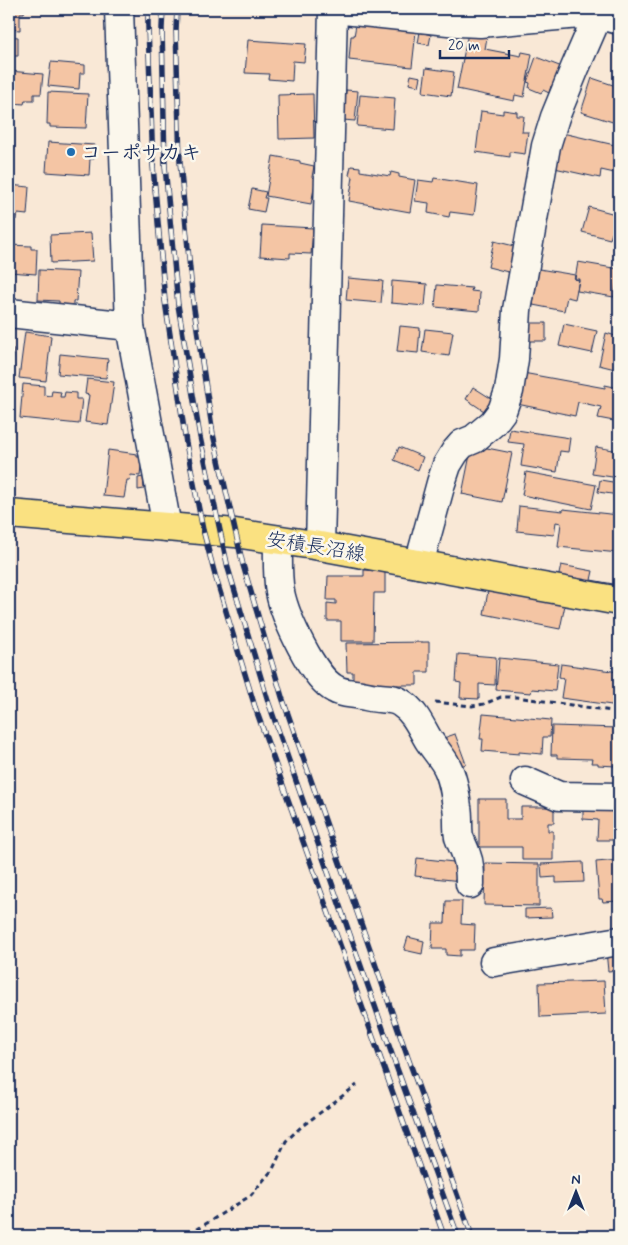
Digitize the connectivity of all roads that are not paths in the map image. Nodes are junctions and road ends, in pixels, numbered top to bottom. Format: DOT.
graph roads {
  1 [pos="119,9"];
  2 [pos="333,9"];
  3 [pos="607,15"];
  4 [pos="474,16"];
  5 [pos="9,314"];
  6 [pos="130,326"];
  7 [pos="9,514"];
  8 [pos="167,527"];
  9 [pos="278,540"];
  10 [pos="320,546"];
  11 [pos="419,564"];
  12 [pos="619,601"];
  13 [pos="525,781"];
  14 [pos="619,797"];
  15 [pos="470,884"];
  16 [pos="619,941"];
  17 [pos="494,962"];
  1 -- 6 [label="street"];
  2 -- 4 [label="street"];
  2 -- 10 [label="street"];
  3 -- 4 [label="street"];
  3 -- 11 [label="street"];
  5 -- 6 [label="street"];
  6 -- 8 [label="street"];
  7 -- 8 [label="main road, 安積長沼線"];
  8 -- 9 [label="main road, 安積長沼線"];
  9 -- 10 [label="main road, 安積長沼線"];
  9 -- 15 [label="street"];
  10 -- 11 [label="main road, 安積長沼線"];
  11 -- 12 [label="main road, 安積長沼線"];
  13 -- 14 [label="street"];
  16 -- 17 [label="street"];
}
